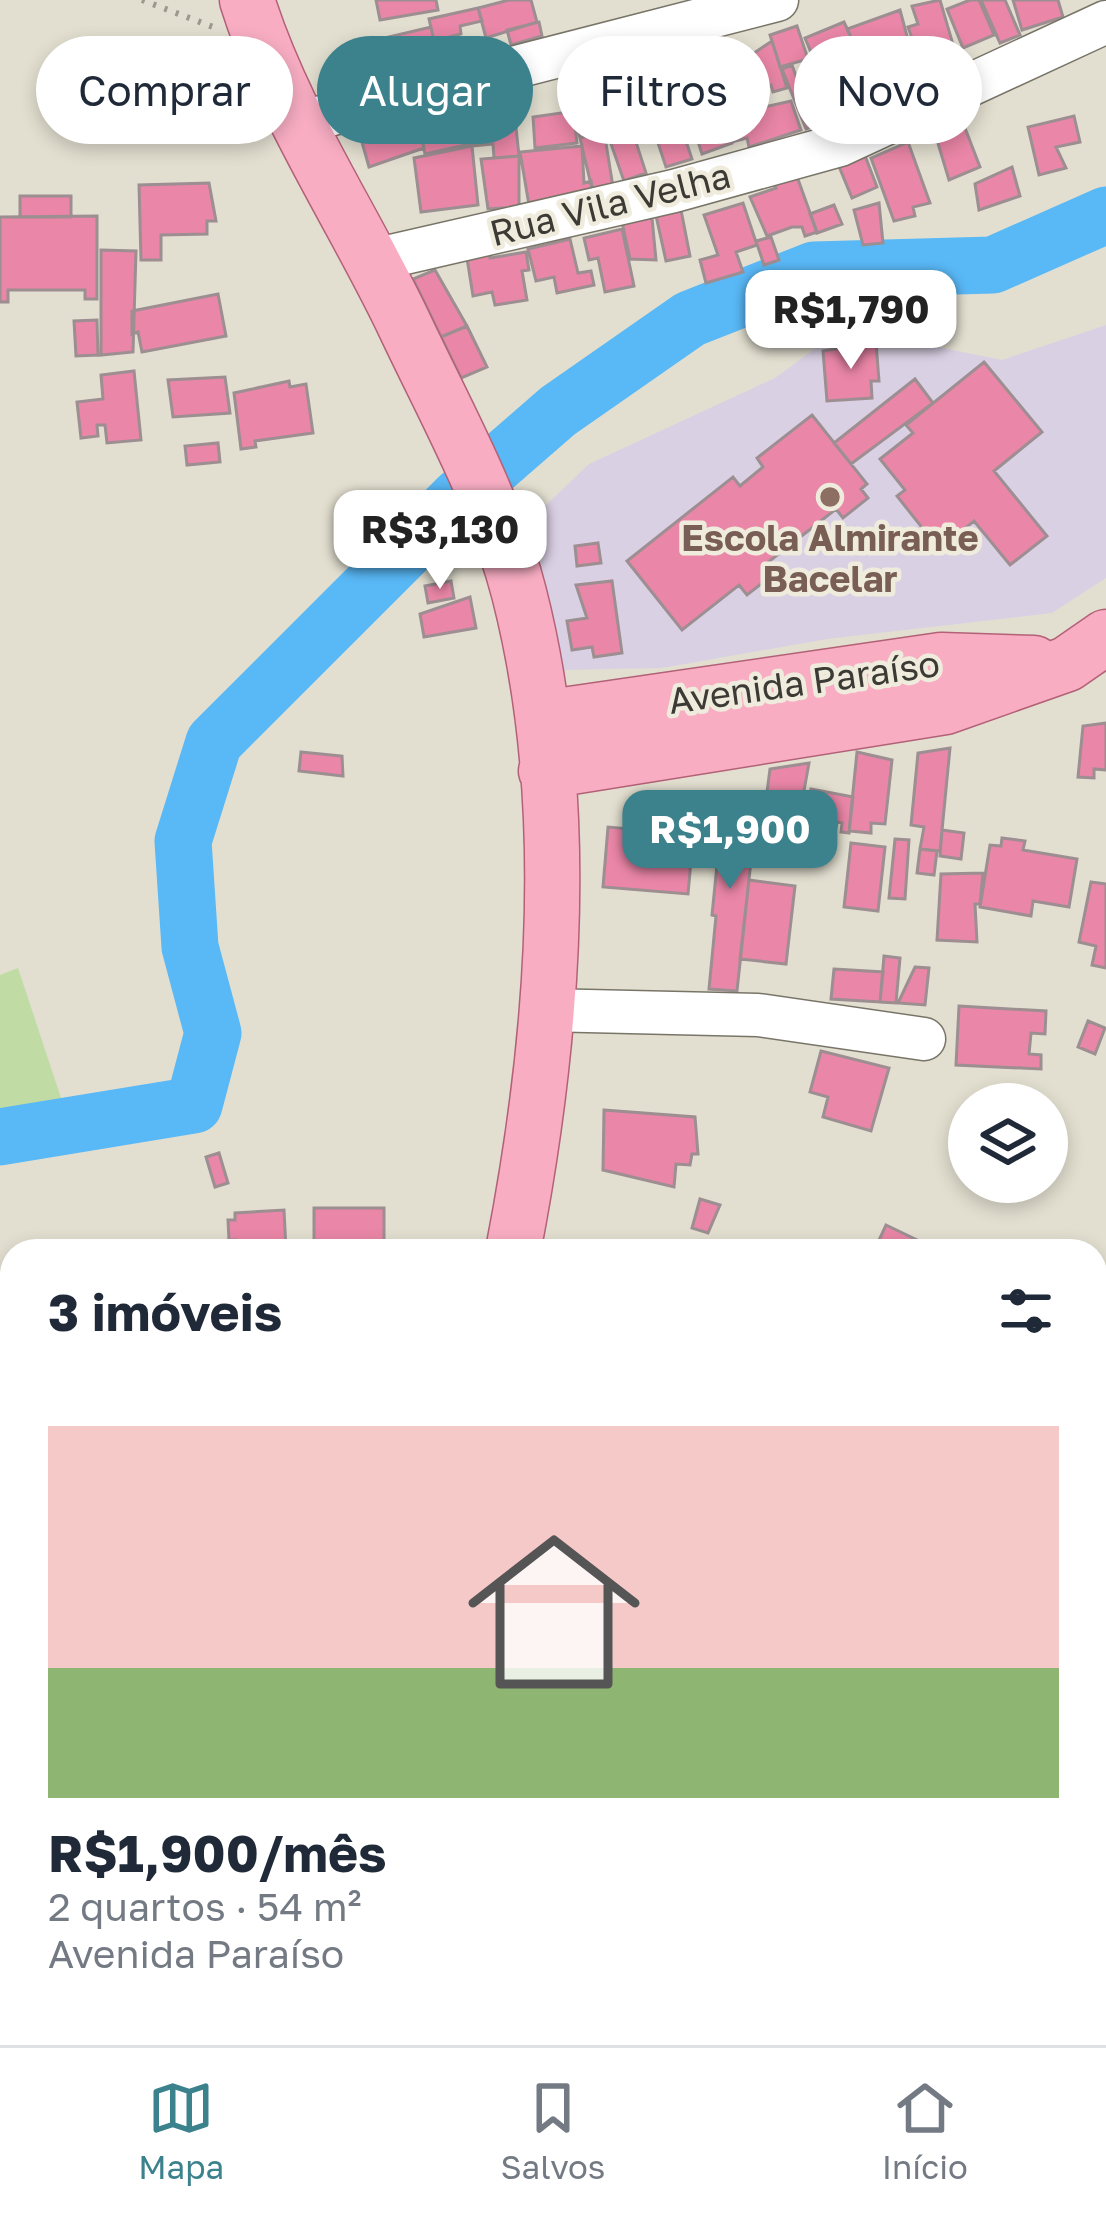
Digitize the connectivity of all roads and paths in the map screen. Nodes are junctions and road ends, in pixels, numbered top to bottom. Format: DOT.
graph roads {
  1 [pos="142,0"];
  2 [pos="777,0"];
  3 [pos="254,21"];
  4 [pos="1106,22"];
  5 [pos="298,123"];
  6 [pos="374,260"];
  7 [pos="1093,656"];
  8 [pos="544,745"];
  9 [pos="545,1010"];
  10 [pos="925,1039"];
  11 [pos="515,1239"];
  1 -- 3 [label="path"];
  2 -- 5 [label="street"];
  3 -- 5 [label="main road"];
  4 -- 6 [label="street, Rua Vila Velha"];
  5 -- 6 [label="main road"];
  6 -- 8 [label="main road"];
  7 -- 8 [label="main road, Avenida Paraíso"];
  8 -- 9 [label="main road"];
  9 -- 10 [label="street"];
  9 -- 11 [label="main road"];
}
